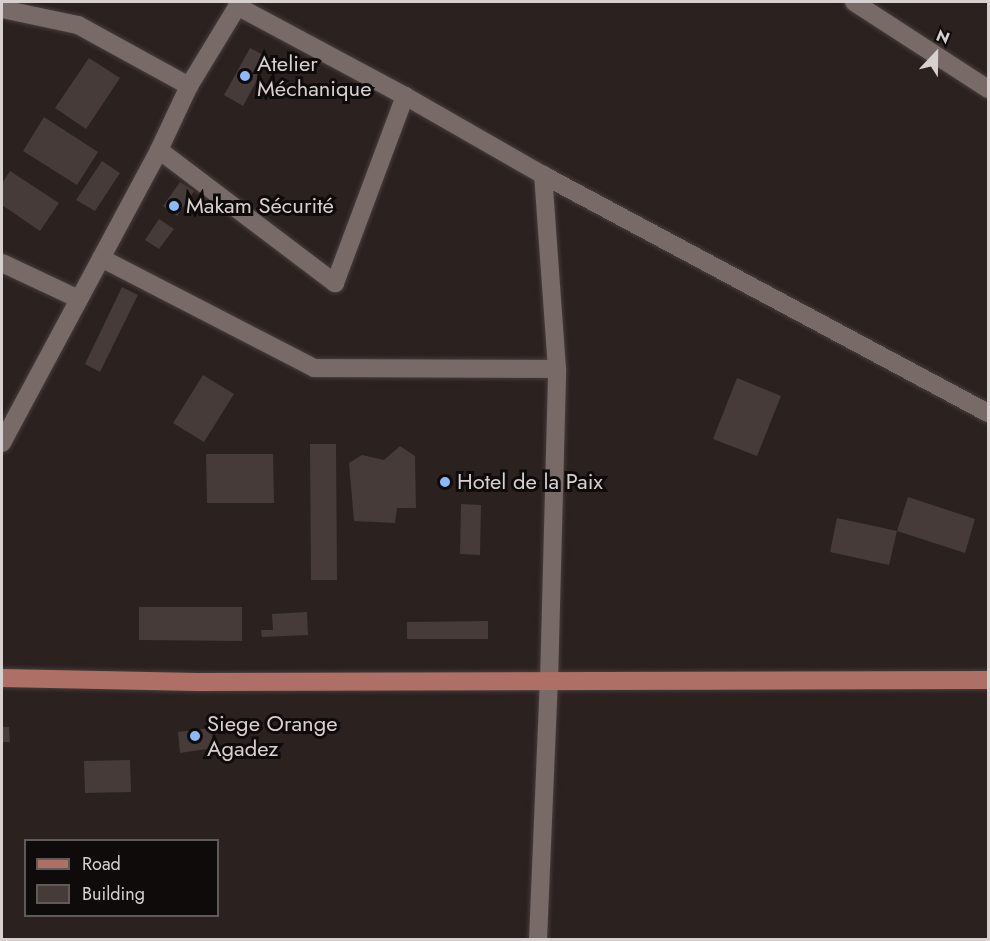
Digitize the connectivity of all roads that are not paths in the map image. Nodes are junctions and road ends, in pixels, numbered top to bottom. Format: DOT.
graph roads {
  1 [pos="854,2"];
  2 [pos="238,4"];
  3 [pos="2,9"];
  4 [pos="189,86"];
  5 [pos="988,90"];
  6 [pos="405,96"];
  7 [pos="159,150"];
  8 [pos="543,175"];
  9 [pos="101,258"];
  10 [pos="2,263"];
  11 [pos="79,299"];
  12 [pos="557,369"];
  13 [pos="988,413"];
  14 [pos="2,443"];
  15 [pos="2,678"];
  16 [pos="988,680"];
  17 [pos="549,682"];
  18 [pos="538,939"];
  1 -- 5 [label="street"];
  2 -- 4 [label="street"];
  2 -- 6 [label="street"];
  3 -- 4 [label="street"];
  4 -- 7 [label="street"];
  6 -- 7 [label="street"];
  6 -- 8 [label="street"];
  7 -- 9 [label="street"];
  8 -- 12 [label="street"];
  8 -- 13 [label="street"];
  9 -- 11 [label="street"];
  9 -- 12 [label="street"];
  10 -- 11 [label="street"];
  11 -- 14 [label="street"];
  12 -- 17 [label="street"];
  15 -- 17 [label="main road"];
  16 -- 17 [label="main road"];
  17 -- 18 [label="street"];
}
